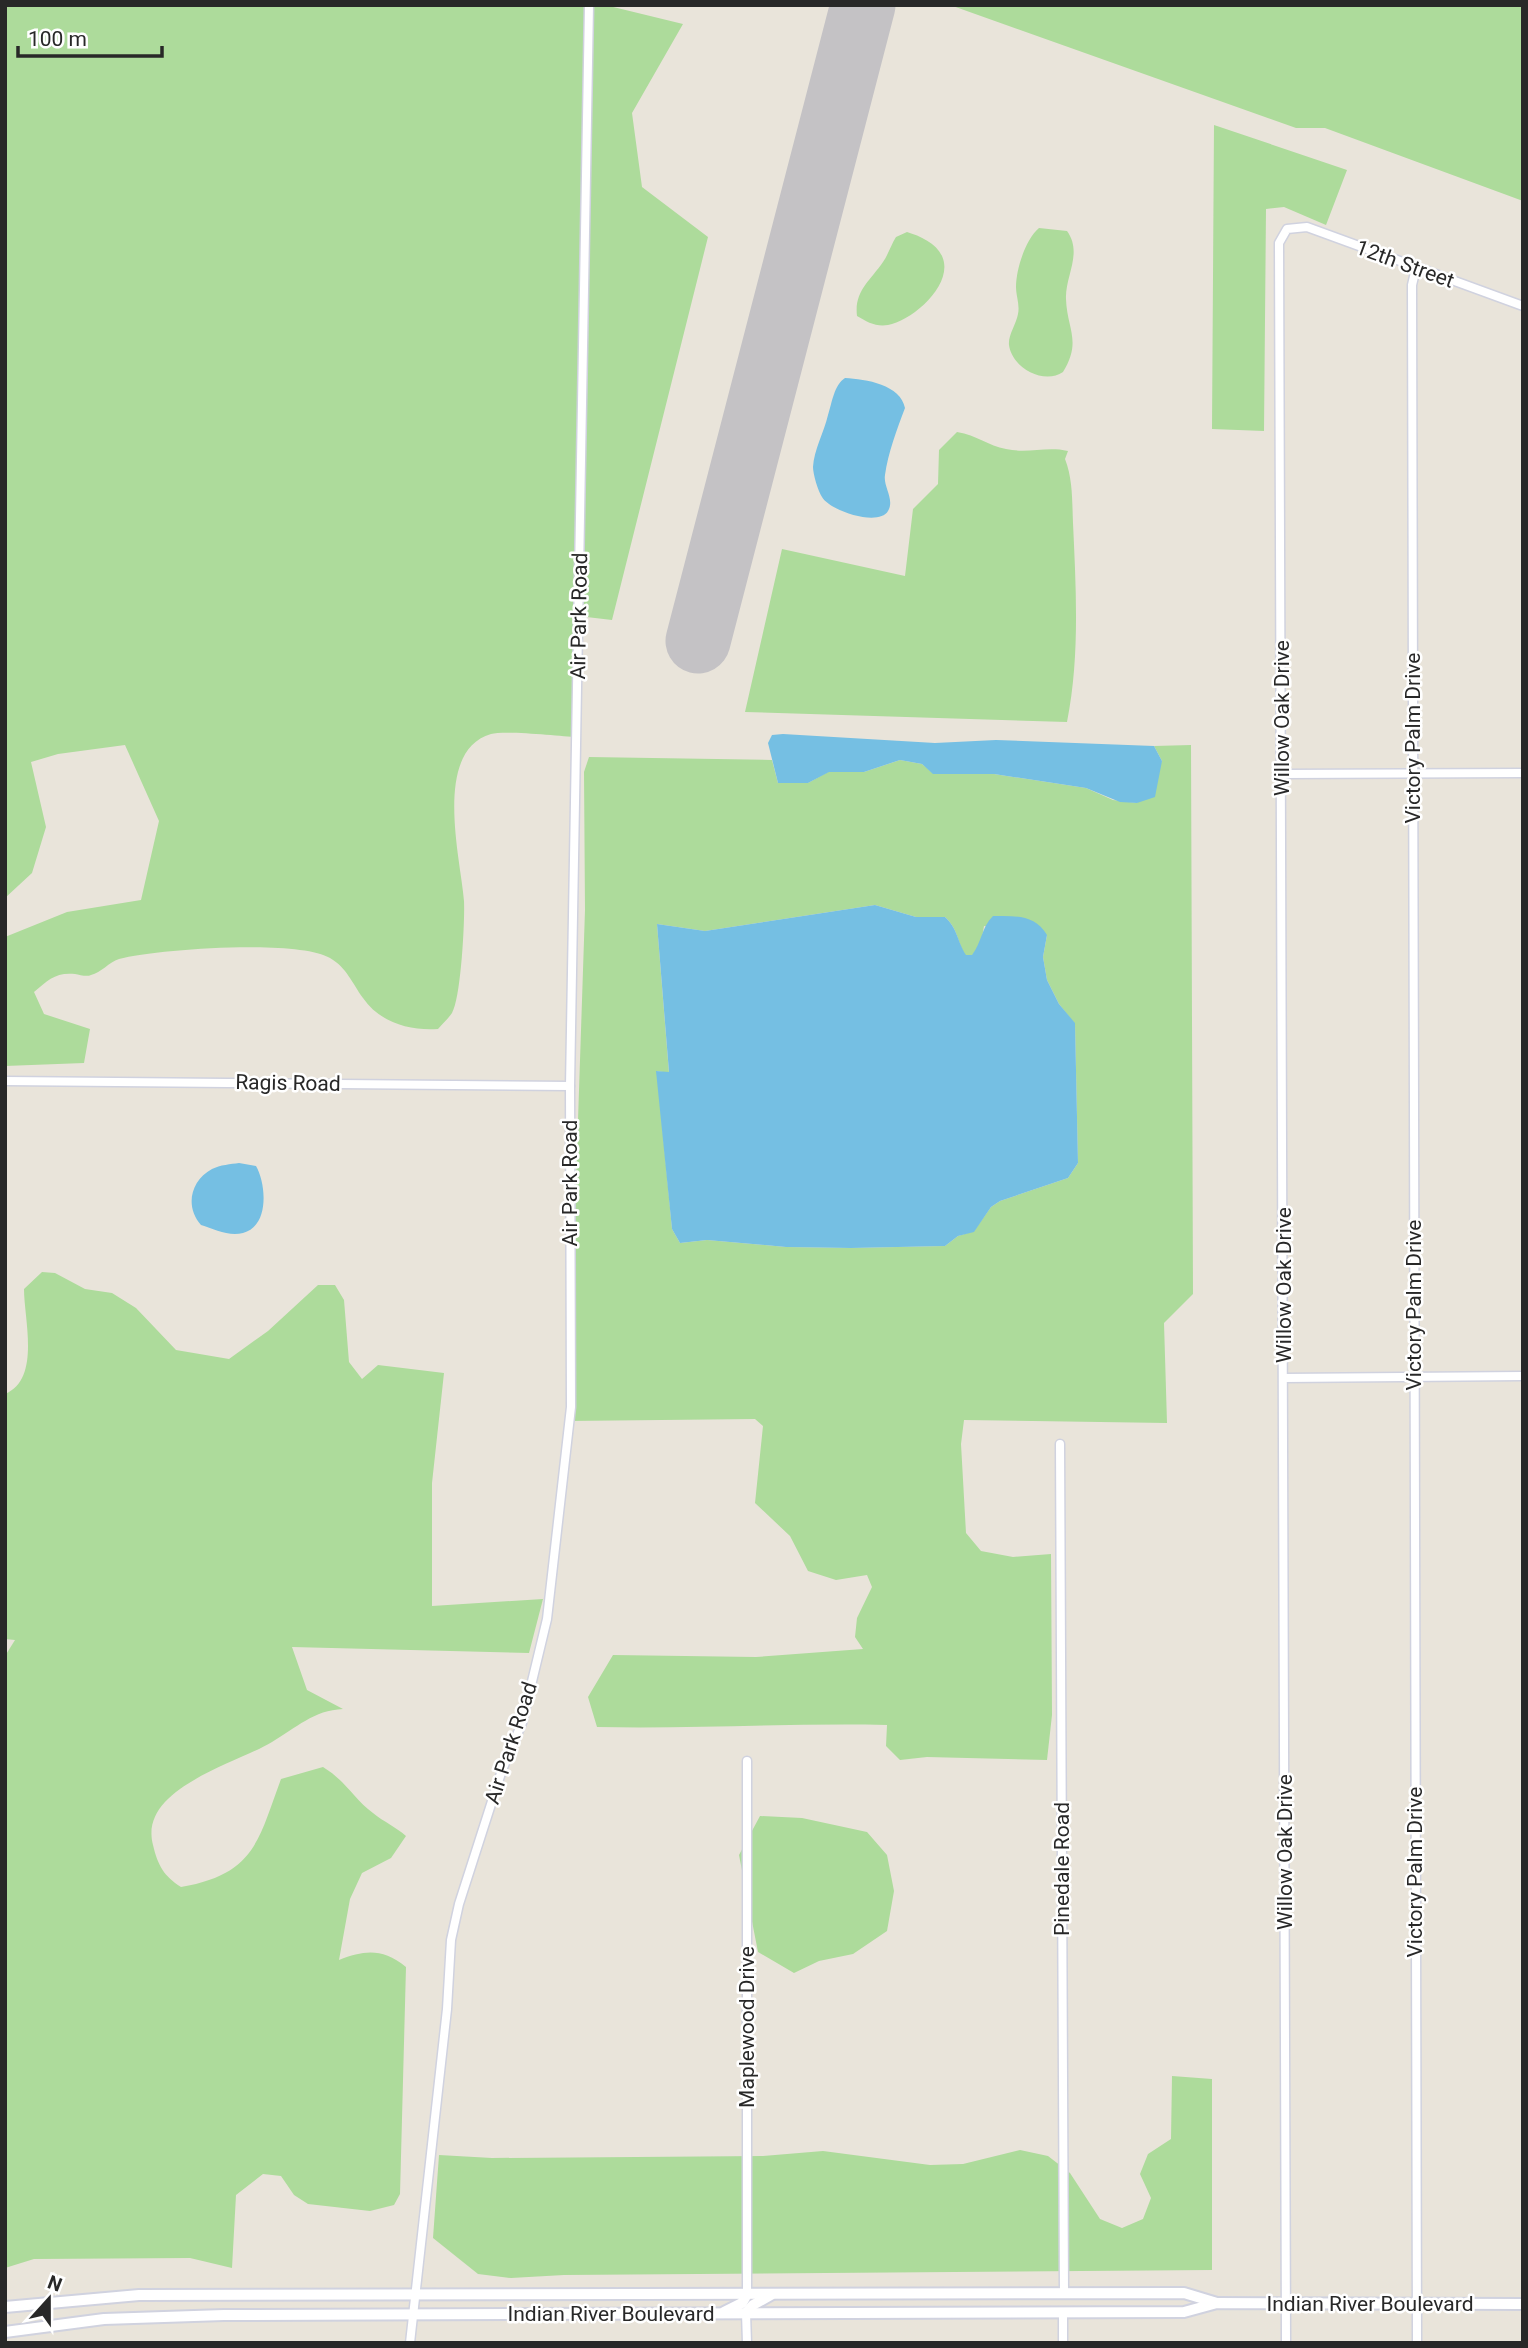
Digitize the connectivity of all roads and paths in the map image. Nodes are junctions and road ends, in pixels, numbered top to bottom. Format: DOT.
graph roads {
  1 [pos="589,5"];
  2 [pos="1287,229"];
  3 [pos="1416,268"];
  4 [pos="1523,306"];
  5 [pos="1282,774"];
  6 [pos="1413,774"];
  7 [pos="1523,774"];
  8 [pos="5,1081"];
  9 [pos="570,1086"];
  10 [pos="1523,1376"];
  11 [pos="1414,1377"];
  12 [pos="1284,1378"];
  13 [pos="1060,1444"];
  14 [pos="747,1761"];
  15 [pos="1064,2293"];
  16 [pos="416,2294"];
  17 [pos="747,2294"];
  18 [pos="773,2294"];
  19 [pos="1217,2303"];
  20 [pos="1286,2304"];
  21 [pos="1417,2304"];
  22 [pos="1523,2304"];
  23 [pos="5,2306"];
  24 [pos="1063,2312"];
  25 [pos="722,2313"];
  26 [pos="746,2313"];
  27 [pos="413,2314"];
  28 [pos="5,2332"];
  29 [pos="410,2343"];
  30 [pos="747,2343"];
  31 [pos="1063,2343"];
  32 [pos="1286,2343"];
  33 [pos="1417,2343"];
  1 -- 9 [label="street, Air Park Road"];
  2 -- 3 [label="street, 12th Street"];
  2 -- 5 [label="street, Willow Oak Drive"];
  3 -- 4 [label="street, 12th Street"];
  3 -- 6 [label="street, Victory Palm Drive"];
  5 -- 6 [label="street"];
  5 -- 12 [label="street, Willow Oak Drive"];
  6 -- 7 [label="street"];
  6 -- 11 [label="street, Victory Palm Drive"];
  8 -- 9 [label="street, Ragis Road"];
  9 -- 16 [label="street, Air Park Road"];
  10 -- 11 [label="street"];
  11 -- 12 [label="street"];
  11 -- 21 [label="street, Victory Palm Drive"];
  12 -- 20 [label="street, Willow Oak Drive"];
  13 -- 15 [label="street, Pinedale Road"];
  14 -- 17 [label="street, Maplewood Drive"];
  15 -- 18 [label="main road, Indian River Boulevard"];
  15 -- 19 [label="main road, Indian River Boulevard"];
  16 -- 17 [label="main road, Indian River Boulevard"];
  16 -- 23 [label="main road, Indian River Boulevard"];
  16 -- 27 [label="street, Air Park Road"];
  17 -- 18 [label="main road, Indian River Boulevard"];
  17 -- 25 [label="main road"];
  18 -- 26 [label="main road"];
  19 -- 20 [label="main road, Indian River Boulevard"];
  19 -- 24 [label="main road, Indian River Boulevard"];
  20 -- 21 [label="main road, Indian River Boulevard"];
  20 -- 32 [label="street, Willow Oak Drive"];
  21 -- 22 [label="main road, Indian River Boulevard"];
  21 -- 33 [label="street, Victory Palm Drive"];
  24 -- 26 [label="main road, Indian River Boulevard"];
  24 -- 31 [label="street"];
  25 -- 26 [label="main road, Indian River Boulevard"];
  25 -- 27 [label="main road, Indian River Boulevard"];
  26 -- 30 [label="street"];
  27 -- 28 [label="main road, Indian River Boulevard"];
  27 -- 29 [label="street, Air Park Road"];
}
